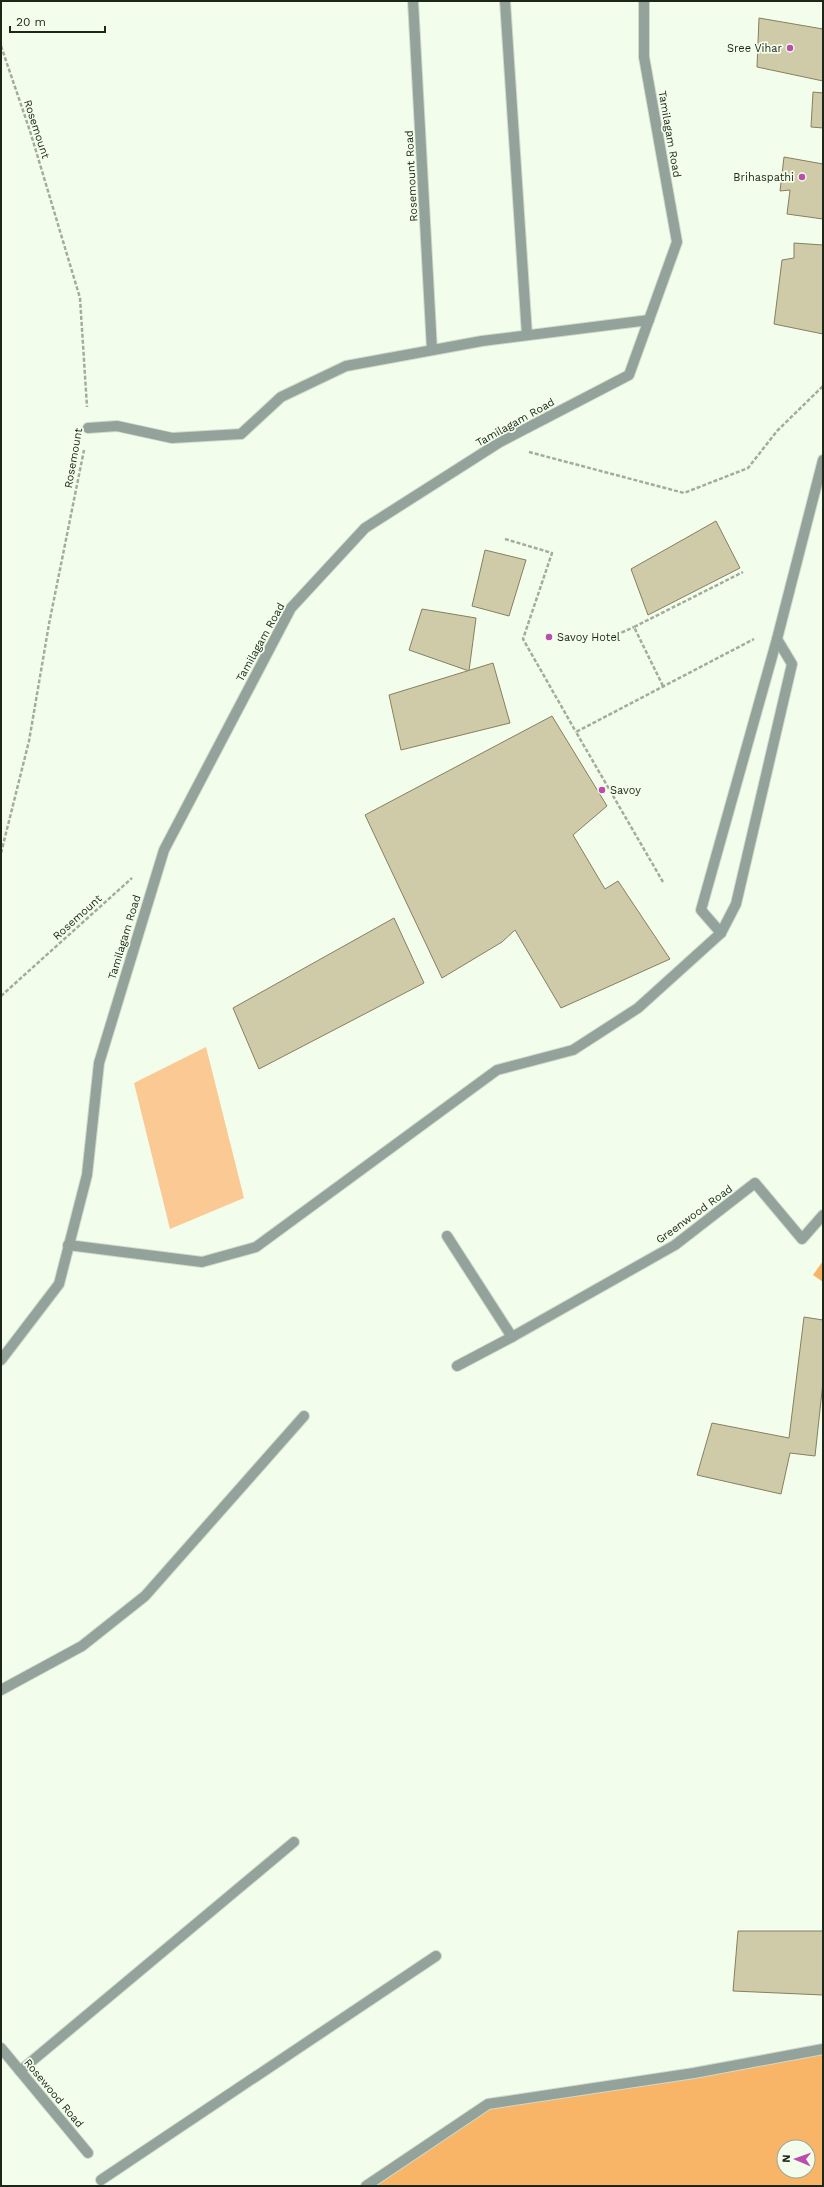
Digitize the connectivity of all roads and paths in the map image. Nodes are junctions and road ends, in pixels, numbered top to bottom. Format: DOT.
graph roads {
  1 [pos="414,1"];
  2 [pos="505,1"];
  3 [pos="644,1"];
  4 [pos="1,46"];
  5 [pos="649,320"];
  6 [pos="527,335"];
  7 [pos="432,350"];
  8 [pos="823,386"];
  9 [pos="88,428"];
  10 [pos="492,447"];
  11 [pos="823,460"];
  12 [pos="505,539"];
  13 [pos="743,572"];
  14 [pos="781,626"];
  15 [pos="634,627"];
  16 [pos="778,639"];
  17 [pos="605,640"];
  18 [pos="663,686"];
  19 [pos="576,732"];
  20 [pos="1,853"];
  21 [pos="134,876"];
  22 [pos="663,882"];
  23 [pos="721,933"];
  24 [pos="1,996"];
  25 [pos="823,1214"];
  26 [pos="447,1236"];
  27 [pos="68,1245"];
  28 [pos="512,1337"];
  29 [pos="1,1360"];
  30 [pos="457,1366"];
  31 [pos="304,1416"];
  32 [pos="1,1690"];
  33 [pos="294,1842"];
  34 [pos="436,1956"];
  35 [pos="1,2048"];
  36 [pos="823,2049"];
  37 [pos="20,2071"];
  38 [pos="88,2153"];
  39 [pos="101,2180"];
  40 [pos="366,2186"];
  1 -- 7 [label="street, Rosemount Road"];
  2 -- 6 [label="street"];
  3 -- 5 [label="street, Tamilagam Road"];
  4 -- 9 [label="path, Rosemount"];
  5 -- 6 [label="street"];
  5 -- 10 [label="street, Tamilagam Road"];
  6 -- 7 [label="street"];
  7 -- 9 [label="street"];
  8 -- 10 [label="path"];
  9 -- 20 [label="path, Rosemount"];
  10 -- 27 [label="street, Tamilagam Road"];
  11 -- 14 [label="street"];
  12 -- 19 [label="path"];
  13 -- 15 [label="path"];
  14 -- 16 [label="street"];
  14 -- 18 [label="path"];
  15 -- 17 [label="path"];
  15 -- 18 [label="path"];
  16 -- 23 [label="street"];
  16 -- 23 [label="street"];
  18 -- 19 [label="path"];
  19 -- 22 [label="path"];
  21 -- 24 [label="path, Rosemount"];
  23 -- 27 [label="street"];
  25 -- 28 [label="street, Greenwood Road"];
  26 -- 28 [label="street"];
  27 -- 29 [label="street, Tamilagam Road"];
  28 -- 30 [label="street, Greenwood Road"];
  31 -- 32 [label="street"];
  33 -- 37 [label="street"];
  34 -- 39 [label="street"];
  35 -- 37 [label="street, Rosewood Road"];
  36 -- 40 [label="street"];
  37 -- 38 [label="street, Rosewood Road"];
}
